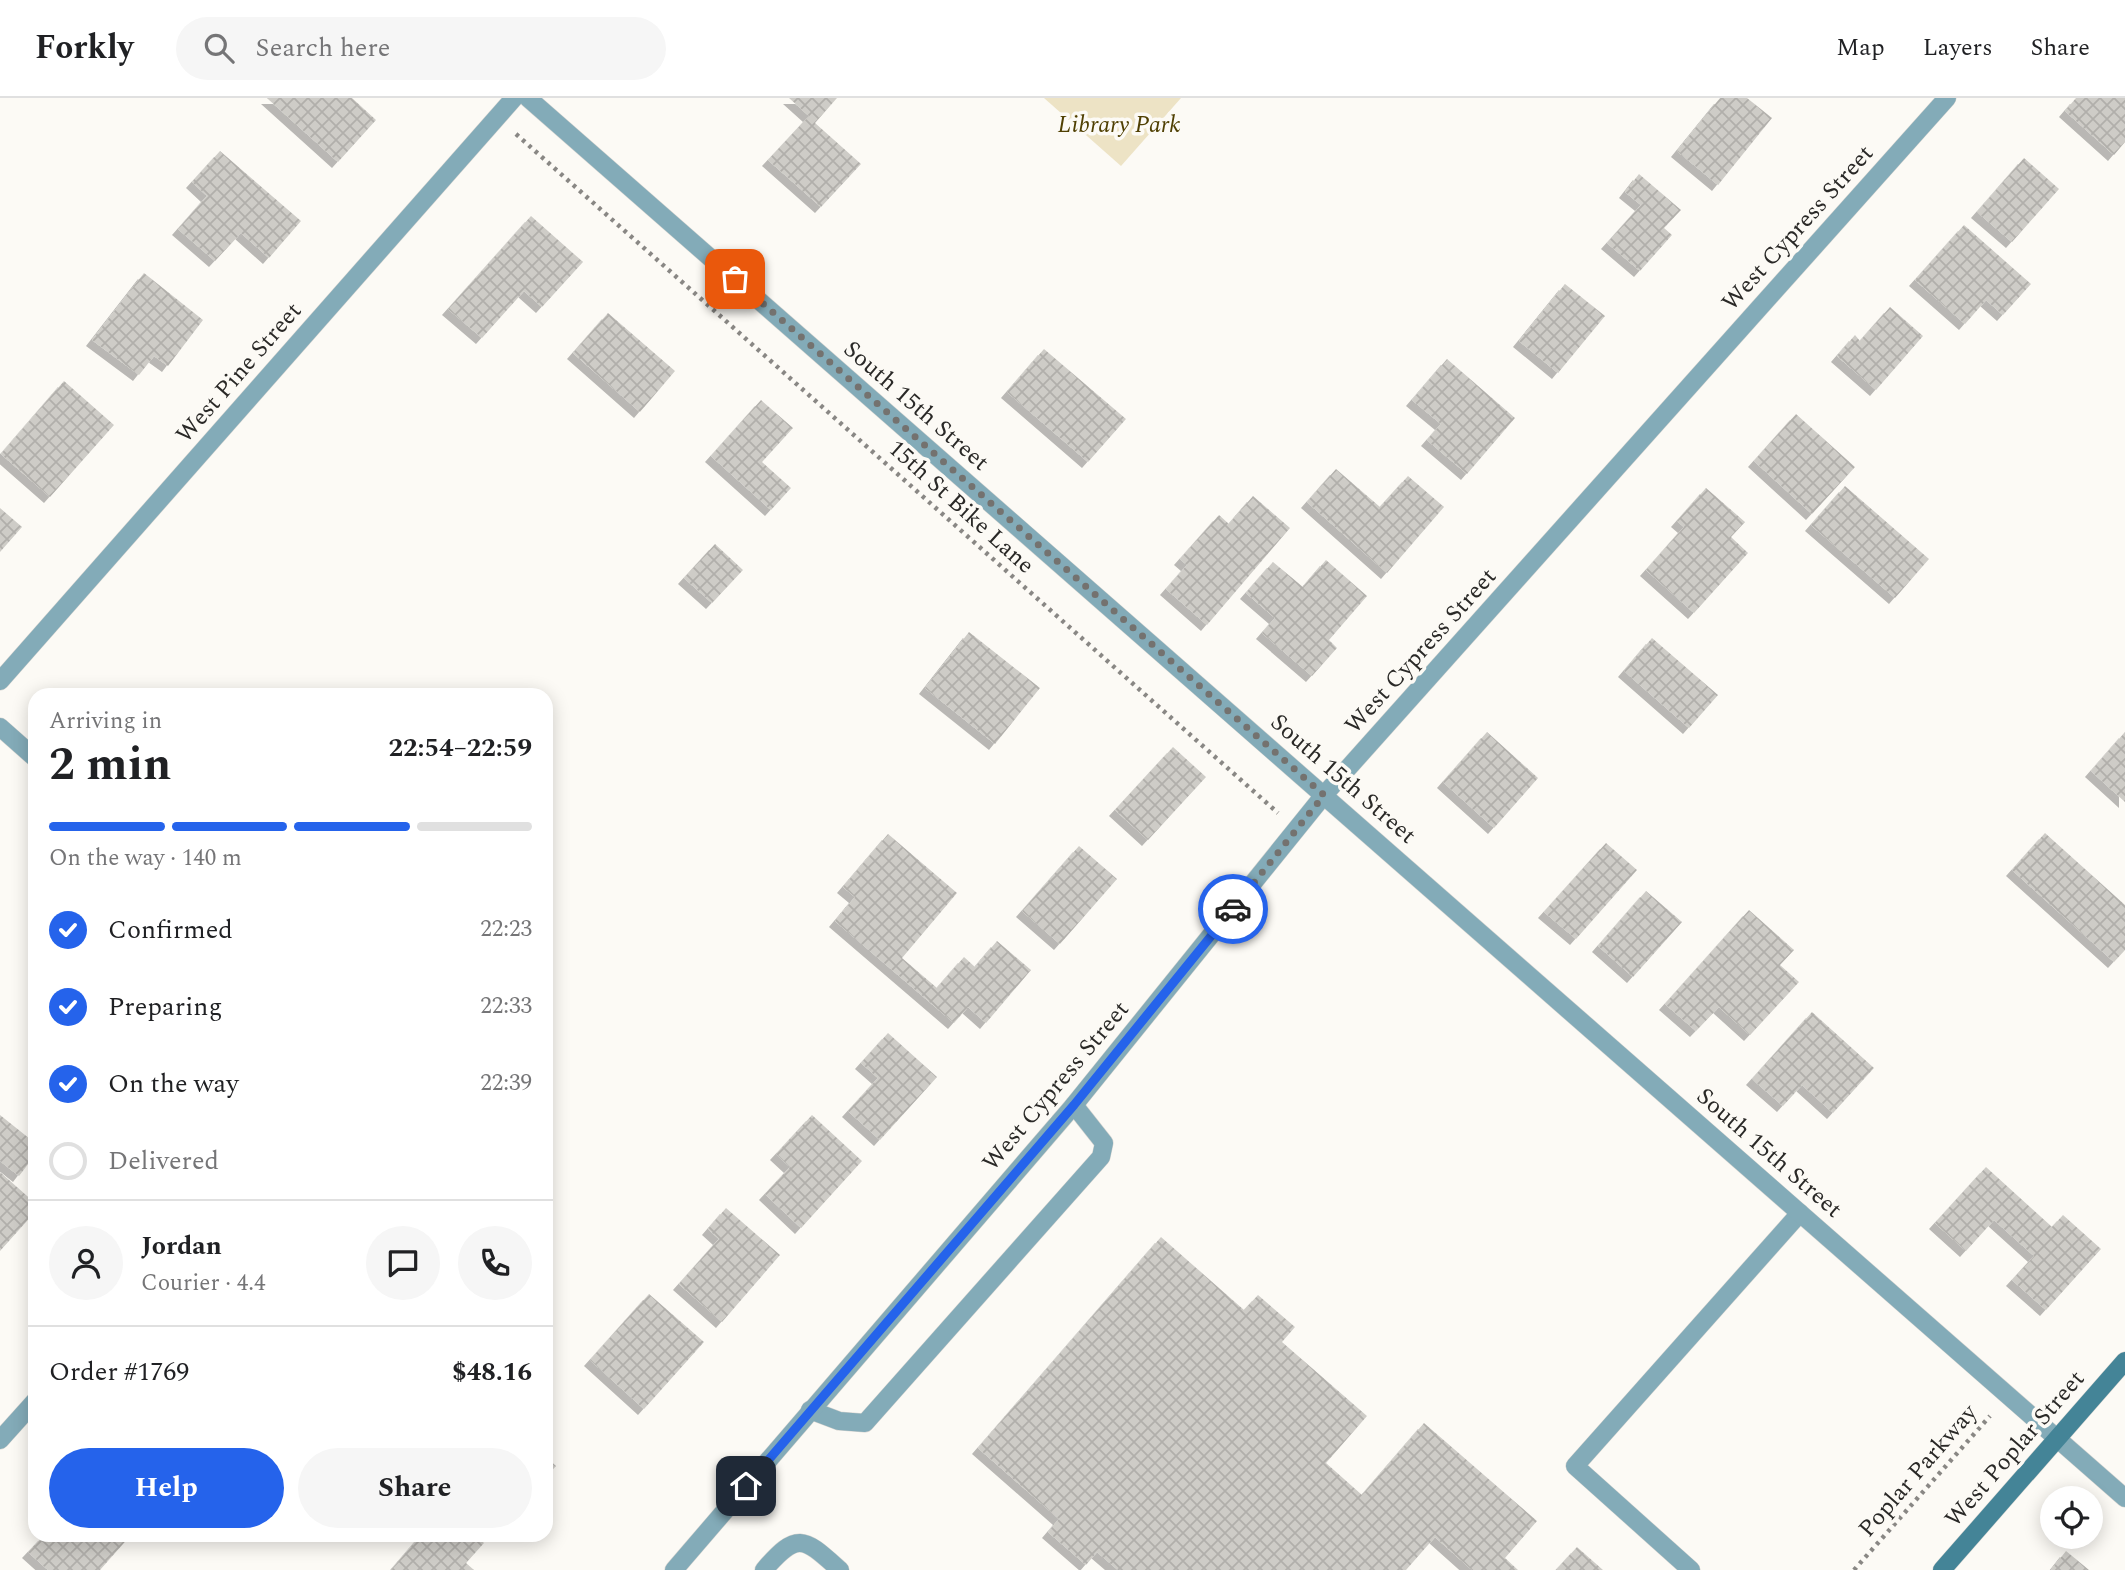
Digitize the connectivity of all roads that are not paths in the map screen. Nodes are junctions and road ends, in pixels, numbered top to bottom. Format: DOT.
graph roads {
  1 [pos="514,98"];
  2 [pos="528,98"];
  3 [pos="1947,98"];
  4 [pos="0,681"];
  5 [pos="0,727"];
  6 [pos="28,752"];
  7 [pos="1324,795"];
  8 [pos="1074,1105"];
  9 [pos="1800,1213"];
  10 [pos="2125,1361"];
  11 [pos="28,1409"];
  12 [pos="810,1410"];
  13 [pos="2057,1438"];
  14 [pos="0,1440"];
  15 [pos="2125,1497"];
  16 [pos="683,1567"];
  17 [pos="764,1570"];
  18 [pos="840,1570"];
  19 [pos="1691,1570"];
  20 [pos="1942,1570"];
  1 -- 4 [label="street, West Pine Street"];
  2 -- 7 [label="street, South 15th Street"];
  3 -- 7 [label="street, West Cypress Street"];
  5 -- 6 [label="street"];
  7 -- 8 [label="street, West Cypress Street"];
  7 -- 9 [label="street, South 15th Street"];
  8 -- 12 [label="street, West Cypress Street"];
  8 -- 12 [label="street"];
  9 -- 13 [label="street, South 15th Street"];
  9 -- 19 [label="street"];
  10 -- 13 [label="street, West Poplar Street"];
  11 -- 14 [label="street"];
  12 -- 16 [label="street, West Cypress Street"];
  13 -- 15 [label="street, South 15th Street"];
  13 -- 20 [label="street, West Poplar Street"];
  17 -- 18 [label="street"];
}
